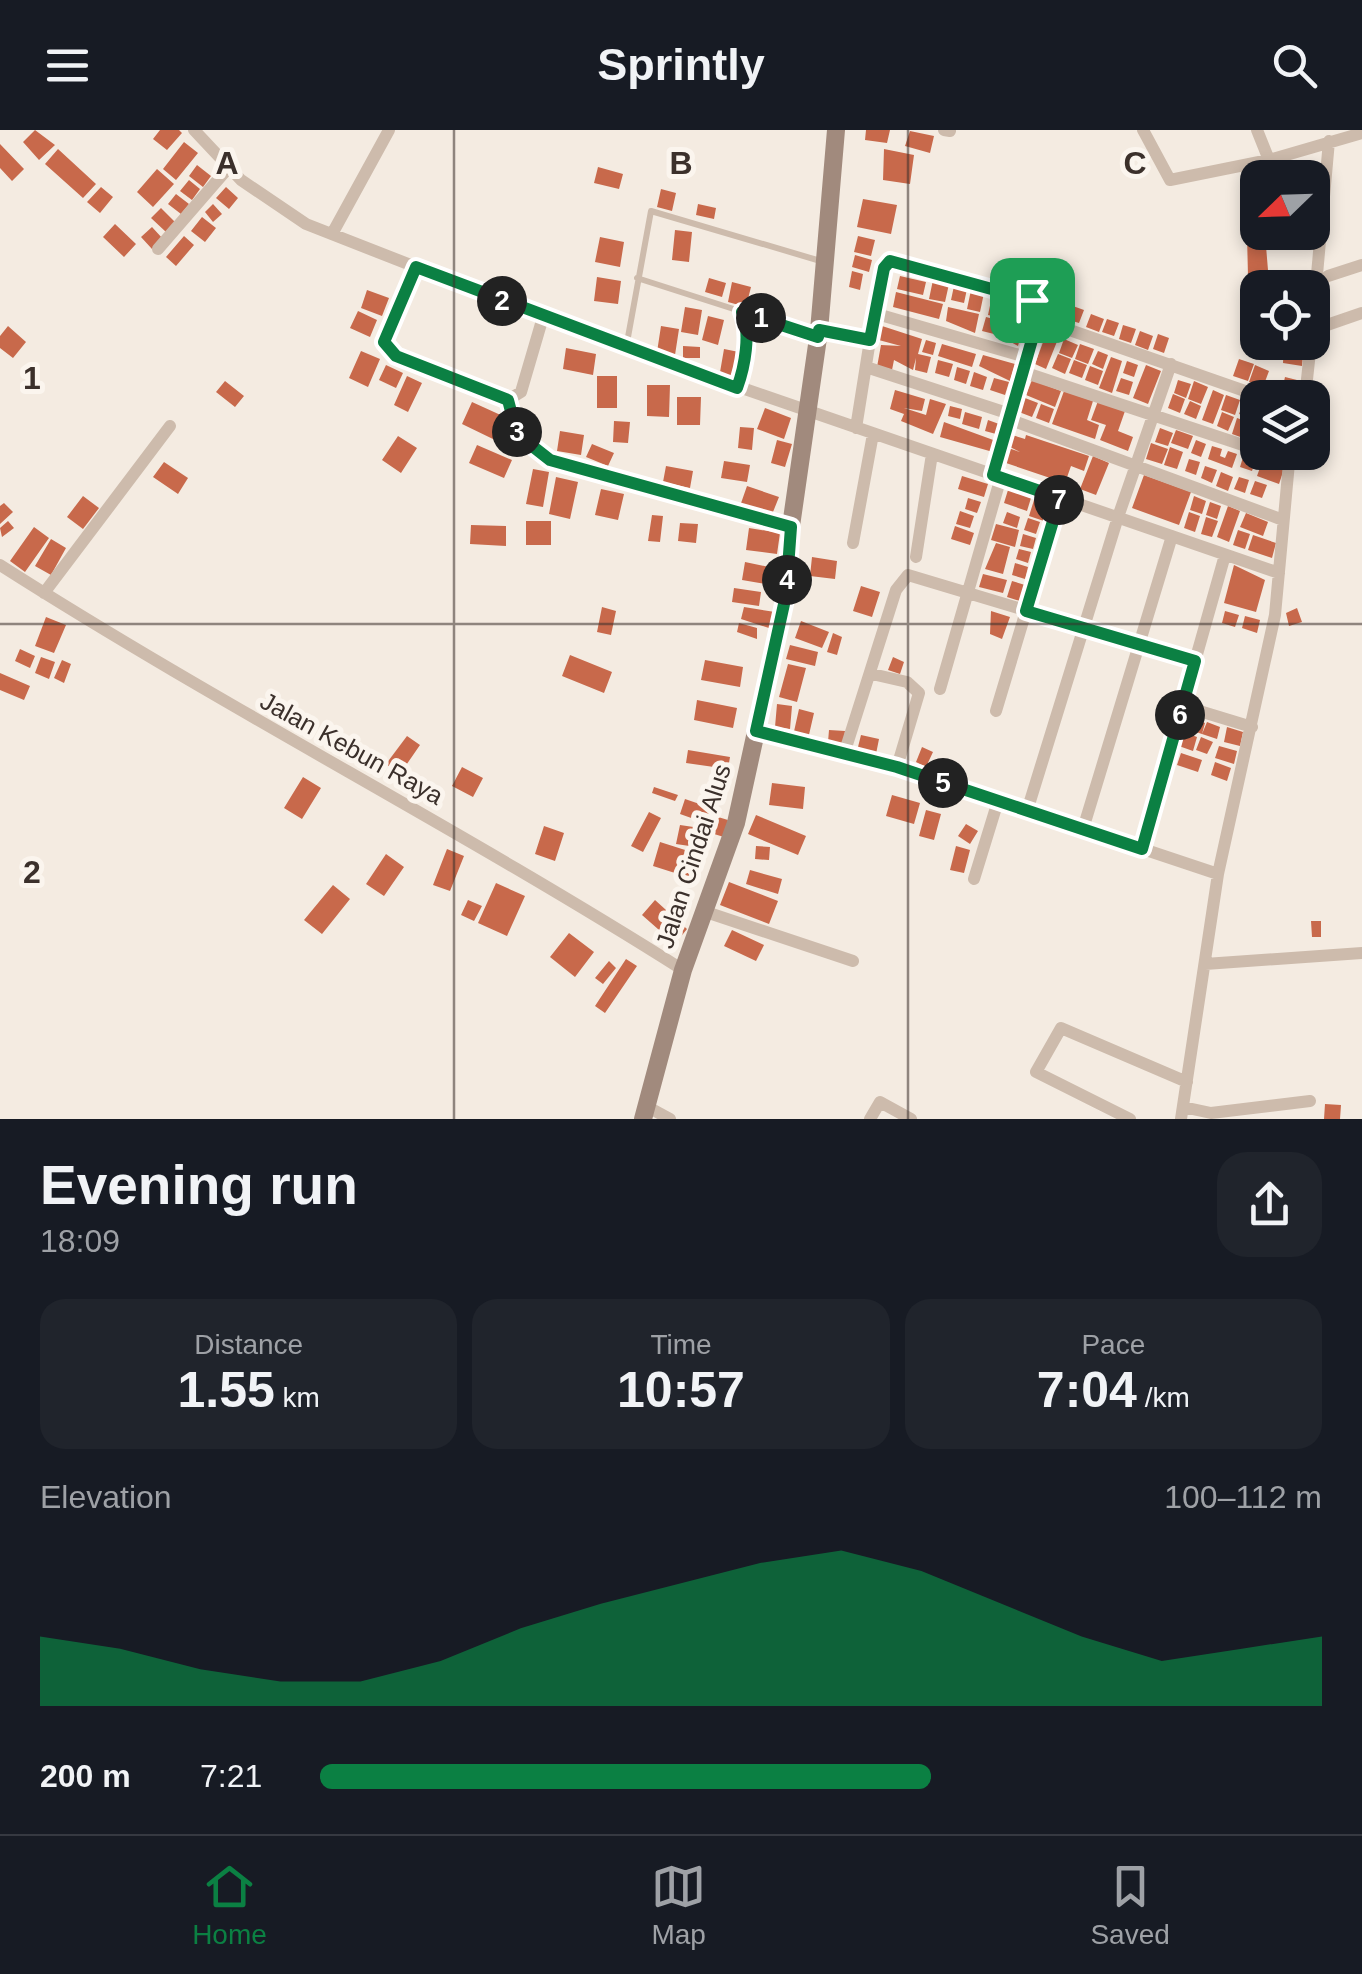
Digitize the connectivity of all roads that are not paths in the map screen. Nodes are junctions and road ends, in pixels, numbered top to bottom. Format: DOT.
graph roads {
  1 [pos="194,130"];
  2 [pos="389,130"];
  3 [pos="836,130"];
  4 [pos="1143,130"];
  5 [pos="1257,130"];
  6 [pos="1362,133"];
  7 [pos="1342,134"];
  8 [pos="1329,141"];
  9 [pos="1269,160"];
  10 [pos="229,166"];
  11 [pos="1240,166"];
  12 [pos="332,234"];
  13 [pos="158,249"];
  14 [pos="826,262"];
  15 [pos="1362,265"];
  16 [pos="416,267"];
  17 [pos="1317,270"];
  18 [pos="1330,275"];
  19 [pos="636,278"];
  20 [pos="742,312"];
  21 [pos="1362,313"];
  22 [pos="877,314"];
  23 [pos="543,317"];
  24 [pos="1038,319"];
  25 [pos="1330,324"];
  26 [pos="818,334"];
  27 [pos="870,340"];
  28 [pos="626,348"];
  29 [pos="1026,357"];
  30 [pos="1172,364"];
  31 [pos="866,366"];
  32 [pos="1022,372"];
  33 [pos="737,388"];
  34 [pos="1240,389"];
  35 [pos="508,400"];
  36 [pos="807,411"];
  37 [pos="1154,415"];
  38 [pos="1009,416"];
  39 [pos="170,426"];
  40 [pos="856,428"];
  41 [pos="874,434"];
  42 [pos="1240,444"];
  43 [pos="932,454"];
  44 [pos="1136,464"];
  45 [pos="1288,470"];
  46 [pos="997,476"];
  47 [pos="1060,498"];
  48 [pos="1118,518"];
  49 [pos="1283,520"];
  50 [pos="791,527"];
  51 [pos="1172,536"];
  52 [pos="853,543"];
  53 [pos="1225,554"];
  54 [pos="916,557"];
  55 [pos="0,565"];
  56 [pos="1279,573"];
  57 [pos="44,593"];
  58 [pos="968,593"];
  59 [pos="1026,611"];
  60 [pos="1083,629"];
  61 [pos="1139,646"];
  62 [pos="1195,661"];
  63 [pos="872,674"];
  64 [pos="940,690"];
  65 [pos="1182,706"];
  66 [pos="996,711"];
  67 [pos="1252,726"];
  68 [pos="756,731"];
  69 [pos="844,754"];
  70 [pos="897,767"];
  71 [pos="998,801"];
  72 [pos="1027,811"];
  73 [pos="1083,829"];
  74 [pos="1142,849"];
  75 [pos="1218,874"];
  76 [pos="974,879"];
  77 [pos="706,912"];
  78 [pos="1362,953"];
  79 [pos="853,960"];
  80 [pos="1205,964"];
  81 [pos="684,970"];
  82 [pos="1186,1082"];
  83 [pos="1310,1101"];
  84 [pos="644,1113"];
  85 [pos="1182,1113"];
  86 [pos="670,1119"];
  87 [pos="870,1119"];
  88 [pos="911,1119"];
  89 [pos="1130,1119"];
  1 -- 10 [label="street"];
  2 -- 12 [label="street"];
  3 -- 14 [label="street, Jalan Cindai Alus"];
  4 -- 11 [label="street"];
  5 -- 9 [label="street"];
  6 -- 7 [label="street"];
  7 -- 8 [label="street"];
  8 -- 9 [label="street"];
  8 -- 17 [label="street"];
  10 -- 12 [label="street"];
  10 -- 13 [label="street"];
  12 -- 16 [label="street"];
  14 -- 19 [label="lane"];
  14 -- 26 [label="street, Jalan Cindai Alus"];
  15 -- 18 [label="street"];
  16 -- 23 [label="street"];
  16 -- 35 [label="street"];
  19 -- 20 [label="lane"];
  19 -- 28 [label="lane"];
  20 -- 26 [label="lane"];
  20 -- 33 [label="lane"];
  21 -- 25 [label="street"];
  22 -- 24 [label="street"];
  22 -- 27 [label="street"];
  22 -- 29 [label="street"];
  23 -- 28 [label="street"];
  23 -- 35 [label="street"];
  24 -- 29 [label="street"];
  24 -- 30 [label="street"];
  26 -- 27 [label="street"];
  26 -- 36 [label="street, Jalan Cindai Alus"];
  27 -- 31 [label="street"];
  28 -- 33 [label="street"];
  29 -- 32 [label="street"];
  30 -- 34 [label="street"];
  30 -- 37 [label="street"];
  31 -- 38 [label="street"];
  31 -- 40 [label="street"];
  32 -- 37 [label="street"];
  32 -- 38 [label="street"];
  33 -- 36 [label="street"];
  35 -- 50 [label="street"];
  36 -- 40 [label="street"];
  36 -- 50 [label="street, Jalan Cindai Alus"];
  37 -- 42 [label="street"];
  37 -- 44 [label="street"];
  38 -- 44 [label="street"];
  38 -- 46 [label="street"];
  39 -- 57 [label="street"];
  40 -- 41 [label="street"];
  41 -- 43 [label="street"];
  41 -- 52 [label="street"];
  43 -- 46 [label="street"];
  43 -- 54 [label="street"];
  44 -- 48 [label="street"];
  44 -- 49 [label="street"];
  45 -- 49 [label="street"];
  46 -- 47 [label="street"];
  46 -- 58 [label="street"];
  47 -- 48 [label="street"];
  47 -- 59 [label="street"];
  48 -- 51 [label="street"];
  48 -- 60 [label="street"];
  49 -- 56 [label="street"];
  50 -- 68 [label="street, Jalan Cindai Alus"];
  51 -- 53 [label="street"];
  51 -- 61 [label="street"];
  53 -- 56 [label="street"];
  53 -- 62 [label="street"];
  55 -- 57 [label="street, Jalan Kebun Raya"];
  56 -- 67 [label="street"];
  57 -- 81 [label="street, Jalan Kebun Raya"];
  58 -- 59 [label="street"];
  58 -- 63 [label="street"];
  58 -- 64 [label="street"];
  59 -- 60 [label="street"];
  59 -- 66 [label="street"];
  60 -- 61 [label="street"];
  60 -- 72 [label="street"];
  61 -- 62 [label="street"];
  61 -- 73 [label="street"];
  62 -- 65 [label="street"];
  63 -- 69 [label="street"];
  63 -- 70 [label="street"];
  65 -- 67 [label="street"];
  65 -- 74 [label="street"];
  67 -- 75 [label="street"];
  68 -- 69 [label="street"];
  68 -- 77 [label="street, Jalan Cindai Alus"];
  69 -- 70 [label="street"];
  70 -- 71 [label="street"];
  71 -- 72 [label="street"];
  71 -- 76 [label="street"];
  72 -- 73 [label="street"];
  73 -- 74 [label="street"];
  74 -- 75 [label="street"];
  75 -- 80 [label="street"];
  77 -- 79 [label="street"];
  77 -- 81 [label="street, Jalan Cindai Alus"];
  78 -- 80 [label="street"];
  80 -- 82 [label="street"];
  81 -- 84 [label="street, Jalan Cindai Alus"];
  82 -- 85 [label="street"];
  82 -- 89 [label="street"];
  83 -- 85 [label="street"];
  84 -- 86 [label="street"];
  87 -- 88 [label="street"];
}
